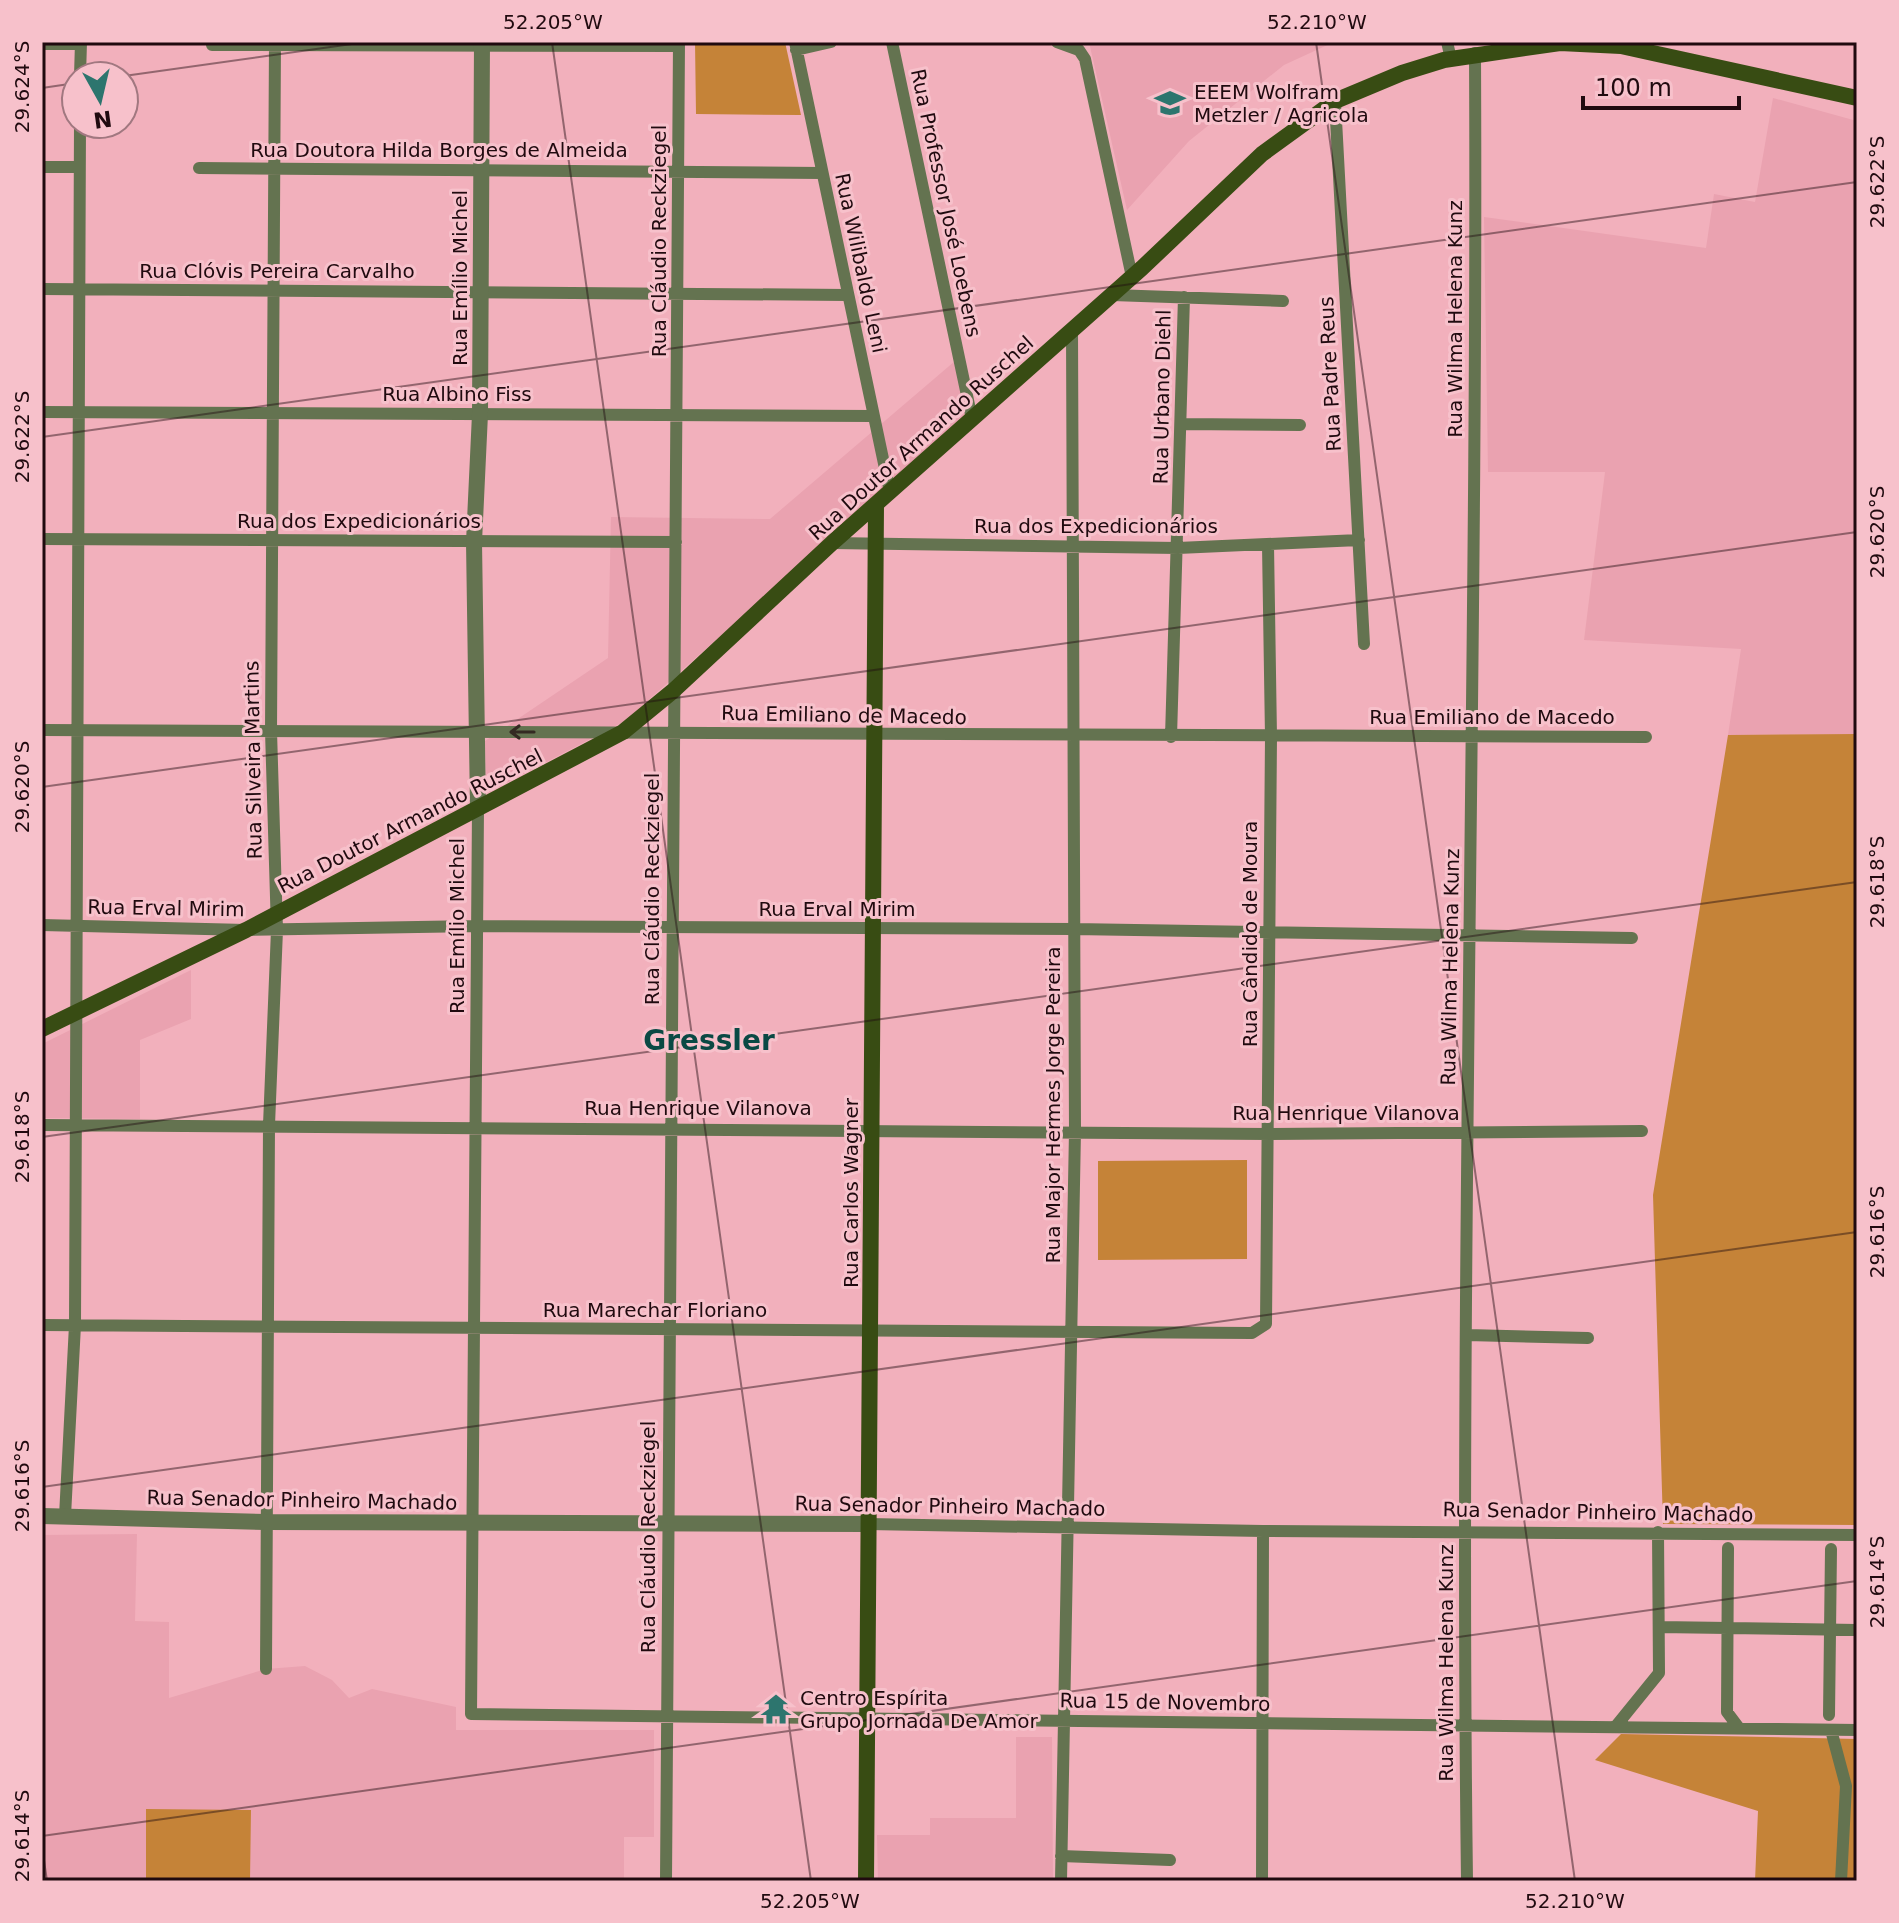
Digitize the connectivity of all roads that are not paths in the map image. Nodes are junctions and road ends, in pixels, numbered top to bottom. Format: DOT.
graph roads {
  1 [pos="831,42"];
  2 [pos="892,42"];
  3 [pos="1057,42"];
  4 [pos="81,43"];
  5 [pos="42,44"];
  6 [pos="274,44"];
  7 [pos="482,44"];
  8 [pos="679,44"];
  9 [pos="1622,44"];
  10 [pos="212,45"];
  11 [pos="795,46"];
  12 [pos="1449,50"];
  13 [pos="1475,53"];
  14 [pos="1857,98"];
  15 [pos="1335,101"];
  16 [pos="80,140"];
  17 [pos="42,167"];
  18 [pos="79,167"];
  19 [pos="199,168"];
  20 [pos="274,169"];
  21 [pos="481,170"];
  22 [pos="679,172"];
  23 [pos="822,173"];
  24 [pos="1132,277"];
  25 [pos="42,289"];
  26 [pos="78,289"];
  27 [pos="273,291"];
  28 [pos="480,292"];
  29 [pos="678,294"];
  30 [pos="847,295"];
  31 [pos="1112,295"];
  32 [pos="1184,297"];
  33 [pos="1283,301"];
  34 [pos="1072,330"];
  35 [pos="42,412"];
  36 [pos="80,412"];
  37 [pos="273,413"];
  38 [pos="480,414"];
  39 [pos="678,415"];
  40 [pos="873,416"];
  41 [pos="972,419"];
  42 [pos="1181,424"];
  43 [pos="1300,425"];
  44 [pos="890,492"];
  45 [pos="876,505"];
  46 [pos="42,539"];
  47 [pos="78,540"];
  48 [pos="272,540"];
  49 [pos="1359,540"];
  50 [pos="474,542"];
  51 [pos="676,542"];
  52 [pos="832,543"];
  53 [pos="875,545"];
  54 [pos="1268,545"];
  55 [pos="1073,546"];
  56 [pos="1178,548"];
  57 [pos="1364,644"];
  58 [pos="673,691"];
  59 [pos="42,730"];
  60 [pos="77,731"];
  61 [pos="271,731"];
  62 [pos="477,731"];
  63 [pos="623,732"];
  64 [pos="673,732"];
  65 [pos="874,736"];
  66 [pos="1073,737"];
  67 [pos="1171,737"];
  68 [pos="1271,737"];
  69 [pos="1473,737"];
  70 [pos="1646,737"];
  71 [pos="478,808"];
  72 [pos="277,912"];
  73 [pos="42,925"];
  74 [pos="75,925"];
  75 [pos="477,926"];
  76 [pos="672,929"];
  77 [pos="873,929"];
  78 [pos="1074,929"];
  79 [pos="246,930"];
  80 [pos="277,930"];
  81 [pos="1270,932"];
  82 [pos="1470,935"];
  83 [pos="1632,938"];
  84 [pos="75,1013"];
  85 [pos="42,1029"];
  86 [pos="42,1125"];
  87 [pos="75,1125"];
  88 [pos="269,1125"];
  89 [pos="476,1126"];
  90 [pos="671,1129"];
  91 [pos="871,1129"];
  92 [pos="1075,1131"];
  93 [pos="1642,1131"];
  94 [pos="1468,1133"];
  95 [pos="1269,1134"];
  96 [pos="1266,1324"];
  97 [pos="42,1325"];
  98 [pos="75,1325"];
  99 [pos="267,1329"];
  100 [pos="669,1329"];
  101 [pos="870,1329"];
  102 [pos="474,1330"];
  103 [pos="1071,1332"];
  104 [pos="1467,1335"];
  105 [pos="1588,1338"];
  106 [pos="42,1516"];
  107 [pos="65,1516"];
  108 [pos="266,1522"];
  109 [pos="473,1522"];
  110 [pos="668,1523"];
  111 [pos="868,1524"];
  112 [pos="1067,1528"];
  113 [pos="1466,1530"];
  114 [pos="1263,1531"];
  115 [pos="1658,1532"];
  116 [pos="1857,1535"];
  117 [pos="1728,1548"];
  118 [pos="1831,1549"];
  119 [pos="1659,1627"];
  120 [pos="1728,1628"];
  121 [pos="1830,1630"];
  122 [pos="1857,1630"];
  123 [pos="266,1669"];
  124 [pos="471,1714"];
  125 [pos="867,1715"];
  126 [pos="1829,1715"];
  127 [pos="667,1716"];
  128 [pos="1062,1720"];
  129 [pos="1465,1724"];
  130 [pos="1261,1725"];
  131 [pos="1616,1726"];
  132 [pos="1739,1728"];
  133 [pos="1831,1730"];
  134 [pos="1857,1730"];
  135 [pos="1061,1856"];
  136 [pos="1170,1860"];
  137 [pos="666,1881"];
  138 [pos="866,1881"];
  139 [pos="1061,1881"];
  140 [pos="1262,1881"];
  141 [pos="1467,1881"];
  142 [pos="1841,1881"];
  1 -- 11 [label="street"];
  2 -- 41 [label="street, Rua Professor José Loebens"];
  3 -- 24 [label="street"];
  4 -- 5 [label="street"];
  6 -- 7 [label="street"];
  6 -- 10 [label="street"];
  6 -- 20 [label="street, Rua Silveira Martins"];
  7 -- 8 [label="street"];
  7 -- 21 [label="street, Rua Emílio Michel"];
  8 -- 22 [label="street, Rua Cláudio Reckziegel"];
  9 -- 13 [label="main road, Rua Doutor Armando Ruschel"];
  9 -- 14 [label="main road, Rua Doutor Armando Ruschel"];
  11 -- 23 [label="street, Rua Wilibaldo Leni"];
  12 -- 13 [label="main road, Rua Doutor Armando Ruschel"];
  12 -- 15 [label="main road, Rua Doutor Armando Ruschel"];
  13 -- 69 [label="street, Rua Wilma Helena Kunz"];
  15 -- 24 [label="main road, Rua Doutor Armando Ruschel"];
  15 -- 49 [label="street, Rua Padre Reus"];
  16 -- 18 [label="street"];
  17 -- 18 [label="street"];
  18 -- 26 [label="street"];
  19 -- 20 [label="street, Rua Doutora Hilda Borges de Almeida"];
  20 -- 21 [label="street, Rua Doutora Hilda Borges de Almeida"];
  20 -- 27 [label="street, Rua Silveira Martins"];
  21 -- 22 [label="street, Rua Doutora Hilda Borges de Almeida"];
  21 -- 28 [label="street, Rua Emílio Michel"];
  22 -- 23 [label="street, Rua Doutora Hilda Borges de Almeida"];
  22 -- 29 [label="street, Rua Cláudio Reckziegel"];
  23 -- 30 [label="street, Rua Wilibaldo Leni"];
  24 -- 31 [label="main road, Rua Doutor Armando Ruschel"];
  25 -- 26 [label="street, Rua Clóvis Pereira Carvalho"];
  26 -- 27 [label="street, Rua Clóvis Pereira Carvalho"];
  26 -- 36 [label="street"];
  27 -- 28 [label="street, Rua Clóvis Pereira Carvalho"];
  27 -- 37 [label="street, Rua Silveira Martins"];
  28 -- 29 [label="street, Rua Clóvis Pereira Carvalho"];
  28 -- 38 [label="street, Rua Emílio Michel"];
  29 -- 30 [label="street, Rua Clóvis Pereira Carvalho"];
  29 -- 39 [label="street, Rua Cláudio Reckziegel"];
  30 -- 40 [label="street, Rua Wilibaldo Leni"];
  31 -- 32 [label="street"];
  31 -- 34 [label="main road, Rua Doutor Armando Ruschel"];
  32 -- 33 [label="street"];
  32 -- 42 [label="street, Rua Urbano Diehl"];
  34 -- 41 [label="main road, Rua Doutor Armando Ruschel"];
  34 -- 55 [label="street, Rua Major Hermes Jorge Pereira"];
  35 -- 36 [label="street, Rua Albino Fiss"];
  36 -- 37 [label="street, Rua Albino Fiss"];
  36 -- 47 [label="street"];
  37 -- 38 [label="street, Rua Albino Fiss"];
  37 -- 48 [label="street, Rua Silveira Martins"];
  38 -- 39 [label="street, Rua Albino Fiss"];
  38 -- 50 [label="street, Rua Emílio Michel"];
  39 -- 40 [label="street, Rua Albino Fiss"];
  39 -- 51 [label="street, Rua Cláudio Reckziegel"];
  40 -- 44 [label="street, Rua Wilibaldo Leni"];
  41 -- 44 [label="main road, Rua Doutor Armando Ruschel"];
  42 -- 43 [label="street"];
  42 -- 56 [label="street, Rua Urbano Diehl"];
  44 -- 45 [label="main road, Rua Doutor Armando Ruschel"];
  45 -- 52 [label="main road, Rua Doutor Armando Ruschel"];
  45 -- 53 [label="main road, Rua Carlos Wagner"];
  46 -- 47 [label="street, Rua dos Expedicionários"];
  47 -- 48 [label="street, Rua dos Expedicionários"];
  47 -- 60 [label="street"];
  48 -- 50 [label="street, Rua dos Expedicionários"];
  48 -- 61 [label="street, Rua Silveira Martins"];
  49 -- 54 [label="street, Rua dos Expedicionários"];
  49 -- 57 [label="street, Rua Padre Reus"];
  50 -- 51 [label="street, Rua dos Expedicionários"];
  50 -- 62 [label="street, Rua Emílio Michel"];
  51 -- 58 [label="street, Rua Cláudio Reckziegel"];
  52 -- 53 [label="street, Rua dos Expedicionários"];
  52 -- 58 [label="main road, Rua Doutor Armando Ruschel"];
  53 -- 55 [label="street, Rua dos Expedicionários"];
  53 -- 65 [label="main road, Rua Carlos Wagner"];
  54 -- 56 [label="street, Rua dos Expedicionários"];
  54 -- 68 [label="street, Rua Cândido de Moura"];
  55 -- 56 [label="street, Rua dos Expedicionários"];
  55 -- 66 [label="street, Rua Major Hermes Jorge Pereira"];
  56 -- 67 [label="street, Rua Urbano Diehl"];
  58 -- 63 [label="main road, Rua Doutor Armando Ruschel"];
  58 -- 64 [label="street, Rua Cláudio Reckziegel"];
  59 -- 60 [label="street, Rua Emiliano de Macedo"];
  60 -- 61 [label="street, Rua Emiliano de Macedo"];
  60 -- 74 [label="street"];
  61 -- 62 [label="street, Rua Emiliano de Macedo"];
  61 -- 72 [label="street, Rua Silveira Martins"];
  63 -- 62 [label="street, Rua Emiliano de Macedo, one-way"];
  62 -- 71 [label="street, Rua Emílio Michel"];
  63 -- 64 [label="street, Rua Emiliano de Macedo"];
  63 -- 71 [label="main road, Rua Doutor Armando Ruschel"];
  64 -- 65 [label="street, Rua Emiliano de Macedo"];
  64 -- 76 [label="street, Rua Cláudio Reckziegel"];
  65 -- 66 [label="street, Rua Emiliano de Macedo"];
  65 -- 77 [label="main road, Rua Carlos Wagner"];
  66 -- 67 [label="street, Rua Emiliano de Macedo"];
  66 -- 78 [label="street, Rua Major Hermes Jorge Pereira"];
  67 -- 68 [label="street, Rua Emiliano de Macedo"];
  68 -- 69 [label="street, Rua Emiliano de Macedo"];
  68 -- 81 [label="street, Rua Cândido de Moura"];
  69 -- 70 [label="street, Rua Emiliano de Macedo"];
  69 -- 82 [label="street, Rua Wilma Helena Kunz"];
  71 -- 72 [label="main road, Rua Doutor Armando Ruschel"];
  71 -- 75 [label="street, Rua Emílio Michel"];
  72 -- 79 [label="main road, Rua Doutor Armando Ruschel"];
  72 -- 80 [label="street, Rua Silveira Martins"];
  73 -- 74 [label="street, Rua Erval Mirim"];
  74 -- 79 [label="street, Rua Erval Mirim"];
  74 -- 84 [label="street"];
  75 -- 76 [label="street, Rua Erval Mirim"];
  75 -- 80 [label="street, Rua Erval Mirim"];
  75 -- 89 [label="street, Rua Emílio Michel"];
  76 -- 77 [label="street, Rua Erval Mirim"];
  76 -- 90 [label="street, Rua Cláudio Reckziegel"];
  77 -- 78 [label="street, Rua Erval Mirim"];
  77 -- 91 [label="main road, Rua Carlos Wagner"];
  78 -- 81 [label="street, Rua Erval Mirim"];
  78 -- 92 [label="street, Rua Major Hermes Jorge Pereira"];
  79 -- 80 [label="street, Rua Erval Mirim"];
  79 -- 84 [label="main road, Rua Doutor Armando Ruschel"];
  80 -- 88 [label="street, Rua Silveira Martins"];
  81 -- 82 [label="street, Rua Erval Mirim"];
  81 -- 95 [label="street, Rua Cândido de Moura"];
  82 -- 83 [label="street, Rua Erval Mirim"];
  82 -- 94 [label="street, Rua Wilma Helena Kunz"];
  84 -- 85 [label="main road, Rua Doutor Armando Ruschel"];
  84 -- 87 [label="street"];
  86 -- 87 [label="street, Rua Henrique Vilanova"];
  87 -- 88 [label="street, Rua Henrique Vilanova"];
  87 -- 98 [label="street"];
  88 -- 89 [label="street, Rua Henrique Vilanova"];
  88 -- 99 [label="street, Rua Silveira Martins"];
  89 -- 90 [label="street, Rua Henrique Vilanova"];
  89 -- 102 [label="street, Rua Emílio Michel"];
  90 -- 91 [label="street, Rua Henrique Vilanova"];
  90 -- 100 [label="street, Rua Cláudio Reckziegel"];
  91 -- 92 [label="street, Rua Henrique Vilanova"];
  91 -- 101 [label="main road, Rua Carlos Wagner"];
  92 -- 95 [label="street, Rua Henrique Vilanova"];
  92 -- 103 [label="street, Rua Major Hermes Jorge Pereira"];
  93 -- 94 [label="street, Rua Henrique Vilanova"];
  94 -- 95 [label="street, Rua Henrique Vilanova"];
  94 -- 104 [label="street, Rua Wilma Helena Kunz"];
  95 -- 96 [label="street, Rua Cândido de Moura"];
  96 -- 103 [label="street, Rua Marechar Floriano"];
  97 -- 98 [label="street, Rua Marechar Floriano"];
  98 -- 99 [label="street, Rua Marechar Floriano"];
  98 -- 107 [label="street"];
  99 -- 102 [label="street, Rua Marechar Floriano"];
  99 -- 108 [label="street, Rua Silveira Martins"];
  100 -- 101 [label="street, Rua Marechar Floriano"];
  100 -- 102 [label="street, Rua Marechar Floriano"];
  100 -- 110 [label="street, Rua Cláudio Reckziegel"];
  101 -- 103 [label="street, Rua Marechar Floriano"];
  101 -- 111 [label="main road, Rua Carlos Wagner"];
  102 -- 109 [label="street, Rua Emílio Michel"];
  103 -- 112 [label="street, Rua Major Hermes Jorge Pereira"];
  104 -- 105 [label="street"];
  104 -- 113 [label="street, Rua Wilma Helena Kunz"];
  106 -- 107 [label="street, Rua Senador Pinheiro Machado"];
  107 -- 108 [label="street, Rua Senador Pinheiro Machado"];
  108 -- 109 [label="street, Rua Senador Pinheiro Machado"];
  108 -- 123 [label="street, Rua Silveira Martins"];
  109 -- 110 [label="street, Rua Senador Pinheiro Machado"];
  109 -- 124 [label="street, Rua Emílio Michel"];
  110 -- 111 [label="street, Rua Senador Pinheiro Machado"];
  110 -- 127 [label="street, Rua Cláudio Reckziegel"];
  111 -- 112 [label="street, Rua Senador Pinheiro Machado"];
  111 -- 125 [label="main road, Rua Carlos Wagner"];
  112 -- 114 [label="street, Rua Senador Pinheiro Machado"];
  112 -- 128 [label="street, Rua Major Hermes Jorge Pereira"];
  113 -- 114 [label="street, Rua Senador Pinheiro Machado"];
  113 -- 115 [label="street, Rua Senador Pinheiro Machado"];
  113 -- 129 [label="street, Rua Wilma Helena Kunz"];
  114 -- 130 [label="street"];
  115 -- 116 [label="street, Rua Senador Pinheiro Machado"];
  115 -- 119 [label="street"];
  117 -- 120 [label="street"];
  118 -- 121 [label="street"];
  119 -- 120 [label="street"];
  119 -- 131 [label="street"];
  120 -- 121 [label="street"];
  120 -- 132 [label="street"];
  121 -- 122 [label="street"];
  121 -- 126 [label="street"];
  124 -- 127 [label="street, Rua 15 de Novembro"];
  125 -- 127 [label="street, Rua 15 de Novembro"];
  125 -- 128 [label="street, Rua 15 de Novembro"];
  125 -- 138 [label="main road, Rua Carlos Wagner"];
  127 -- 137 [label="street, Rua Cláudio Reckziegel"];
  128 -- 130 [label="street, Rua 15 de Novembro"];
  128 -- 135 [label="street, Rua Major Hermes Jorge Pereira"];
  129 -- 130 [label="street, Rua 15 de Novembro"];
  129 -- 131 [label="street, Rua 15 de Novembro"];
  129 -- 141 [label="street, Rua Wilma Helena Kunz"];
  130 -- 140 [label="street"];
  131 -- 132 [label="street, Rua 15 de Novembro"];
  132 -- 133 [label="street, Rua 15 de Novembro"];
  133 -- 134 [label="street, Rua 15 de Novembro"];
  133 -- 142 [label="street"];
  135 -- 136 [label="street"];
  135 -- 139 [label="street, Rua Major Hermes Jorge Pereira"];
}
